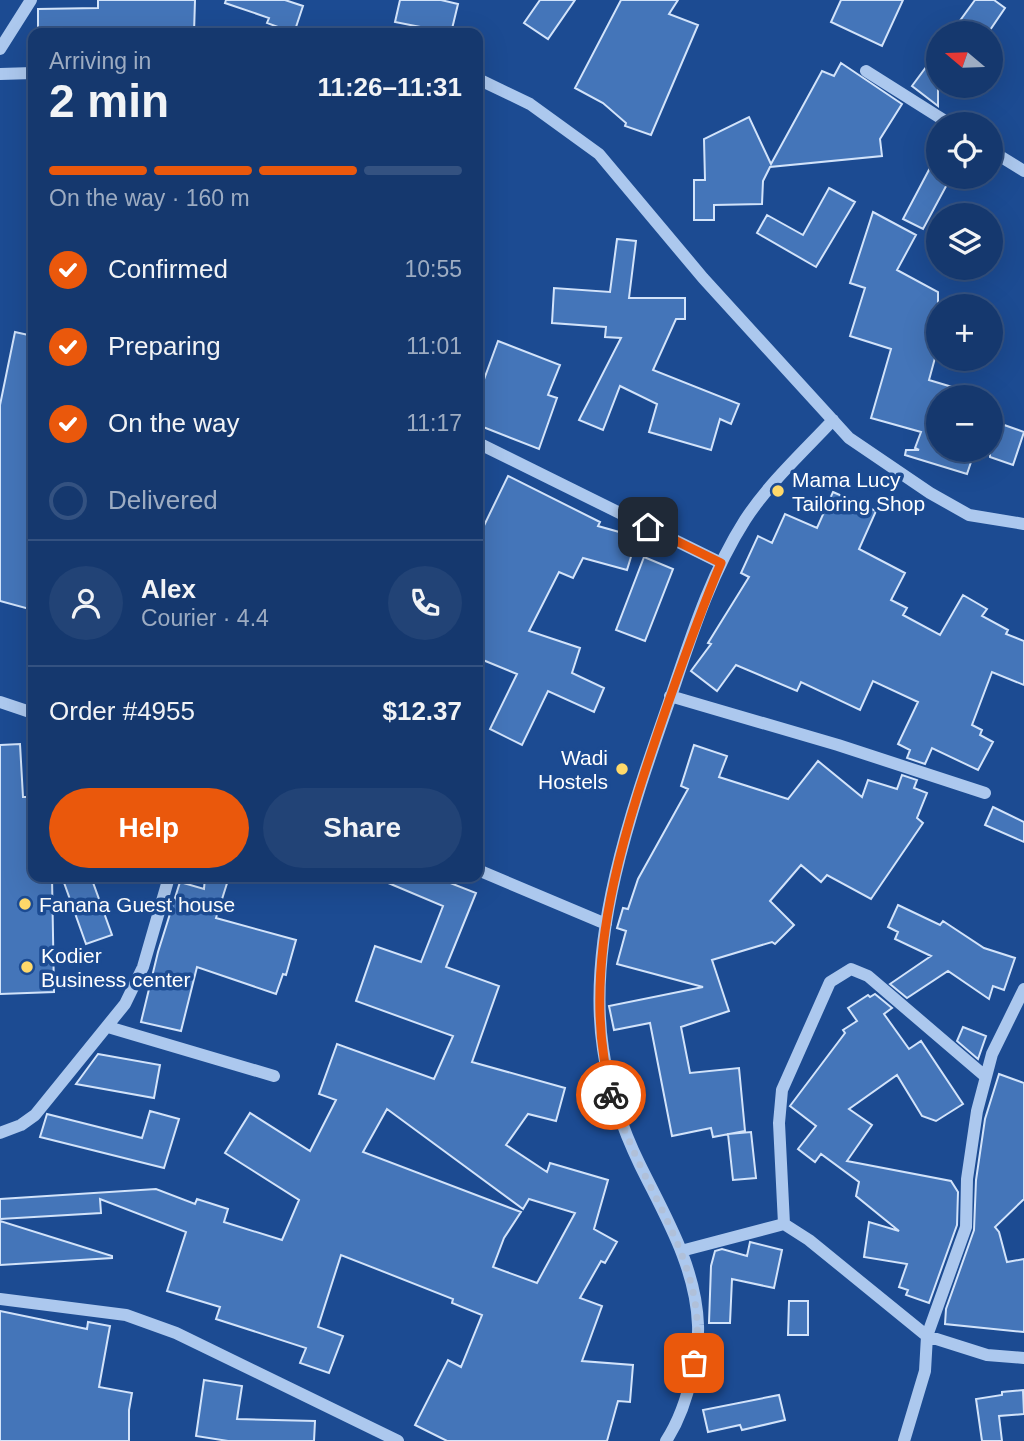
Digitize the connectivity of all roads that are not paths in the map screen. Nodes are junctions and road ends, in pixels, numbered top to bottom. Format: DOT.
graph roads {
  1 [pos="31,0"];
  2 [pos="0,49"];
  3 [pos="866,71"];
  4 [pos="28,73"];
  5 [pos="0,74"];
  6 [pos="483,81"];
  7 [pos="931,112"];
  8 [pos="1003,158"];
  9 [pos="1024,171"];
  10 [pos="833,420"];
  11 [pos="483,445"];
  12 [pos="1024,524"];
  13 [pos="721,563"];
  14 [pos="670,696"];
  15 [pos="0,702"];
  16 [pos="28,711"];
  17 [pos="985,793"];
  18 [pos="483,872"];
  19 [pos="168,882"];
  20 [pos="606,925"];
  21 [pos="1024,989"];
  22 [pos="108,1027"];
  23 [pos="274,1076"];
  24 [pos="986,1077"];
  25 [pos="0,1133"];
  26 [pos="784,1224"];
  27 [pos="681,1251"];
  28 [pos="0,1298"];
  29 [pos="927,1336"];
  30 [pos="1024,1358"];
  31 [pos="398,1441"];
  32 [pos="666,1441"];
  33 [pos="904,1441"];
  1 -- 2 [label="street"];
  3 -- 7 [label="street"];
  4 -- 5 [label="street"];
  6 -- 10 [label="street"];
  8 -- 9 [label="street"];
  10 -- 12 [label="street"];
  10 -- 13 [label="street"];
  11 -- 13 [label="street"];
  13 -- 14 [label="street"];
  14 -- 17 [label="street"];
  14 -- 20 [label="street"];
  15 -- 16 [label="street"];
  18 -- 20 [label="street"];
  19 -- 22 [label="street"];
  20 -- 27 [label="street"];
  21 -- 24 [label="street"];
  22 -- 23 [label="street"];
  22 -- 25 [label="street"];
  24 -- 26 [label="street"];
  24 -- 29 [label="street"];
  26 -- 27 [label="street"];
  26 -- 29 [label="street"];
  27 -- 32 [label="street"];
  28 -- 31 [label="street"];
  29 -- 30 [label="street"];
  29 -- 33 [label="street"];
}
